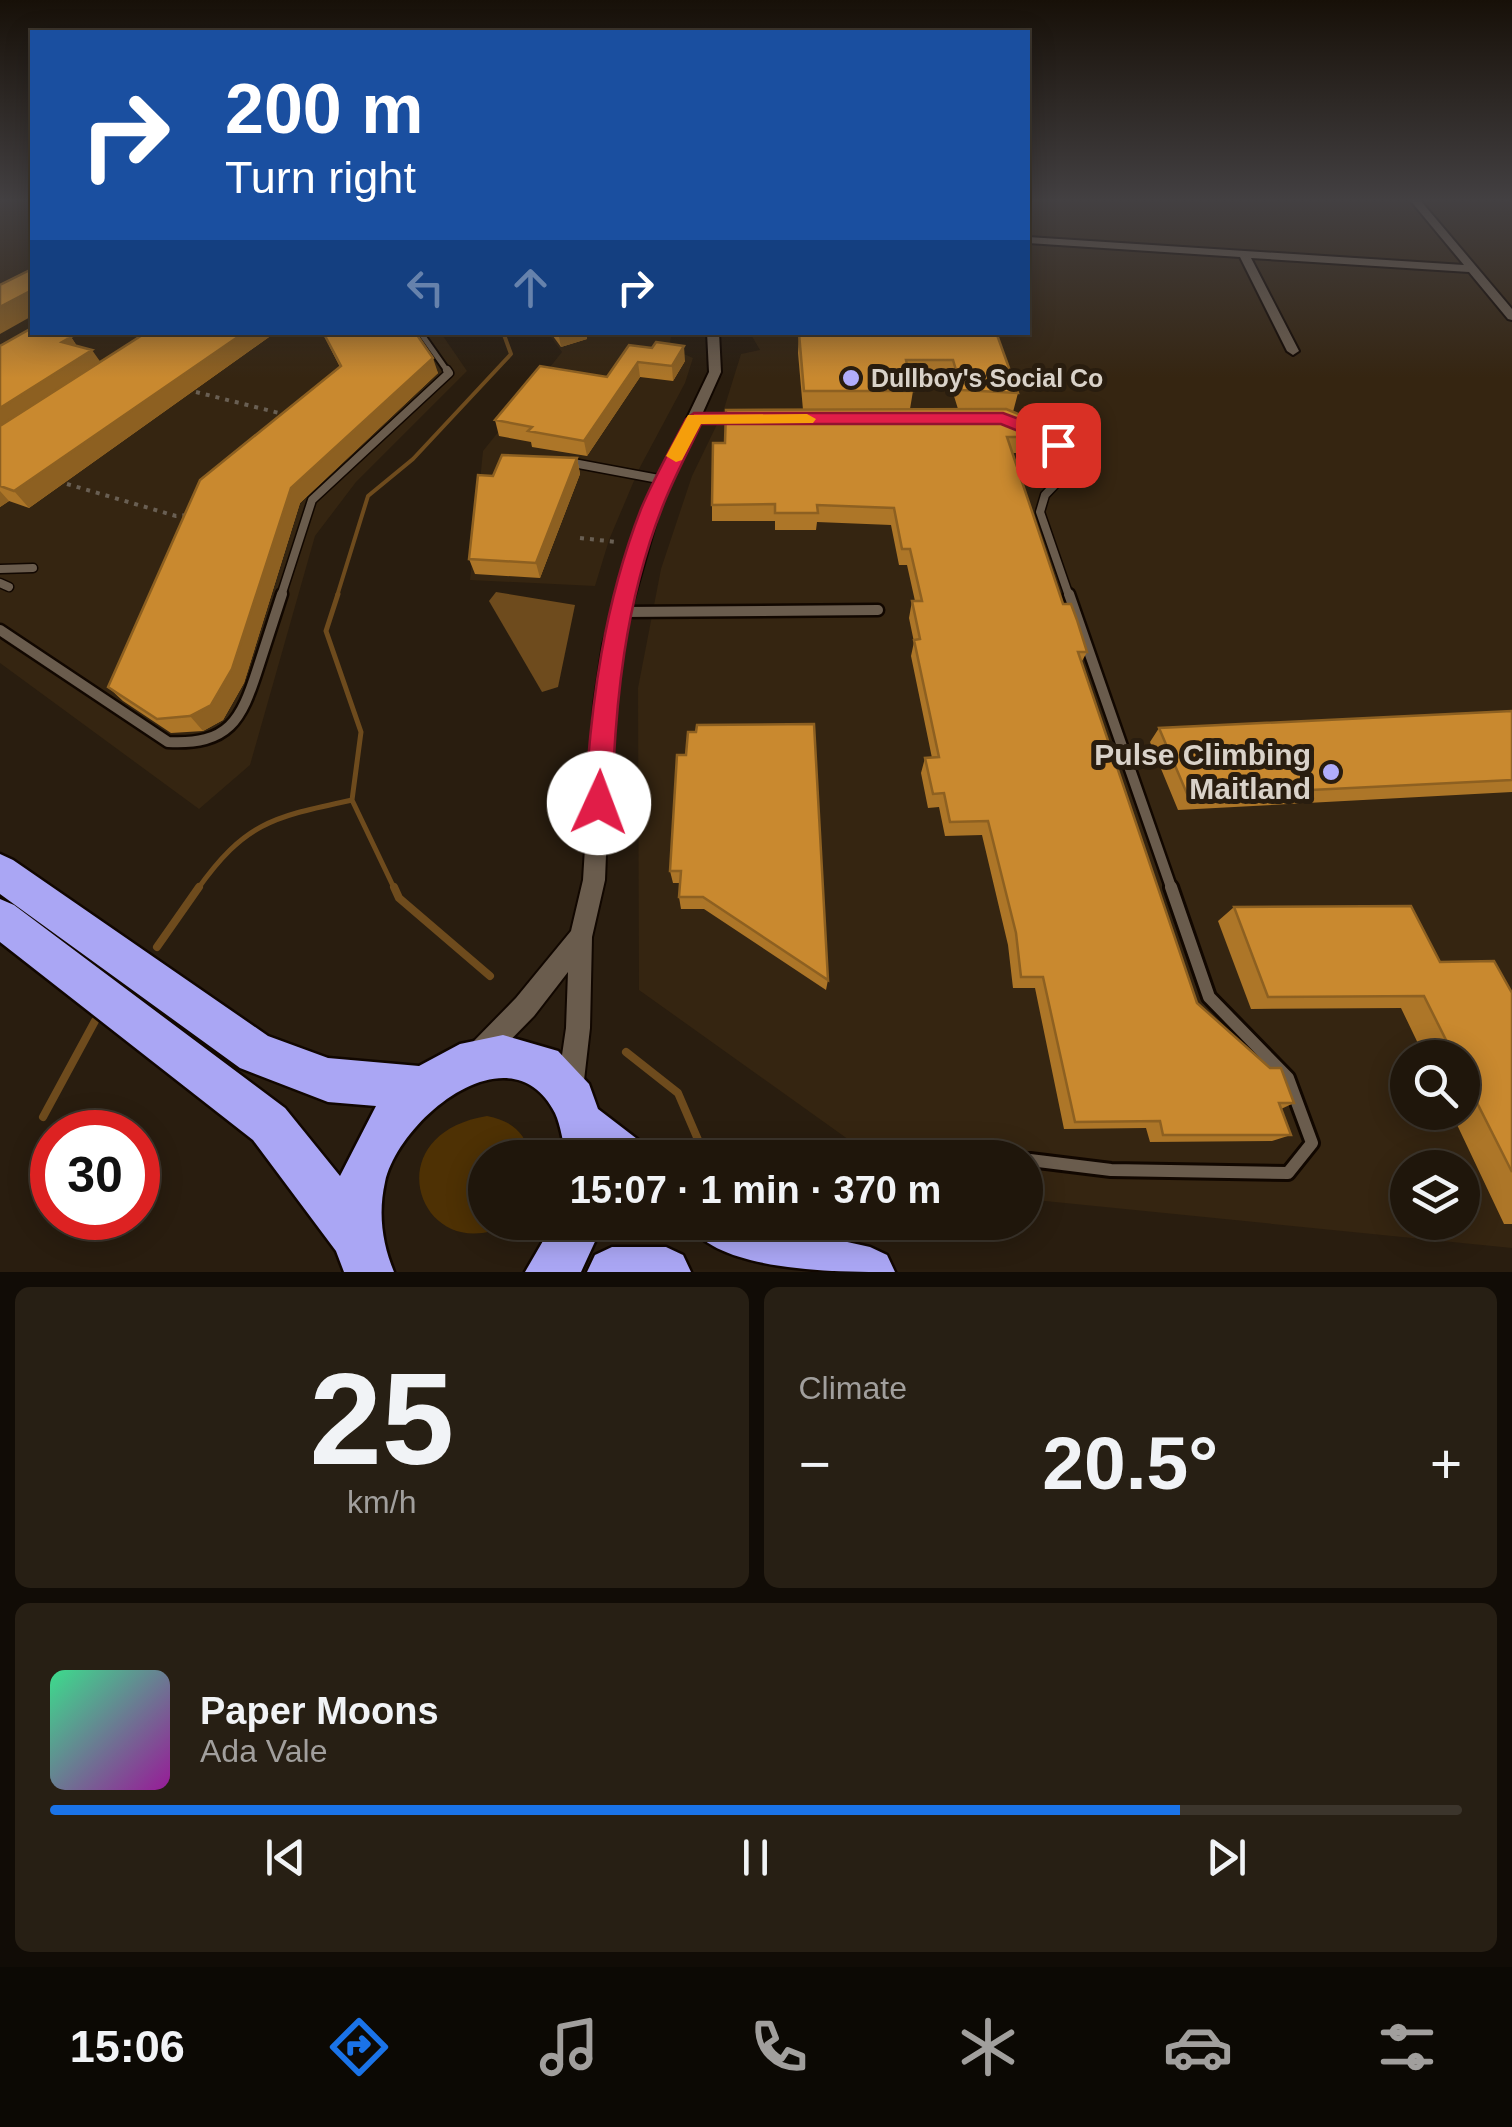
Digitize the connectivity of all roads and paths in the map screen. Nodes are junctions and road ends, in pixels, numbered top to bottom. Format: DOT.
graph roads {
  1 [pos="1247,259"];
  2 [pos="1325,259"];
  3 [pos="1464,259"];
  4 [pos="1472,269"];
  5 [pos="1512,316"];
  6 [pos="422,335"];
  7 [pos="713,335"];
  8 [pos="1292,351"];
  9 [pos="196,392"];
  10 [pos="298,418"];
  11 [pos="694,419"];
  12 [pos="750,419"];
  13 [pos="1018,422"];
  14 [pos="559,461"];
  15 [pos="664,480"];
  16 [pos="67,484"];
  17 [pos="199,515"];
  18 [pos="580,538"];
  19 [pos="617,542"];
  20 [pos="33,568"];
  21 [pos="0,569"];
  22 [pos="878,610"];
  23 [pos="620,612"];
  24 [pos="0,630"];
  25 [pos="0,872"];
  26 [pos="0,918"];
  27 [pos="581,937"];
  28 [pos="475,1058"];
  29 [pos="420,1088"];
  30 [pos="582,1125"];
  31 [pos="1043,1162"];
  32 [pos="571,1240"];
  33 [pos="740,1240"];
  34 [pos="363,1256"];
  35 [pos="550,1272"];
  36 [pos="612,1272"];
  37 [pos="666,1272"];
  38 [pos="870,1272"];
  1 -- 8 [label="street"];
  2 -- 4 [label="street"];
  3 -- 4 [label="street"];
  4 -- 5 [label="street"];
  6 -- 24 [label="lane"];
  7 -- 11 [label="street"];
  9 -- 10 [label="path"];
  11 -- 12 [label="lane"];
  11 -- 15 [label="street"];
  13 -- 31 [label="lane"];
  14 -- 15 [label="lane"];
  15 -- 23 [label="street"];
  16 -- 17 [label="path"];
  18 -- 19 [label="path"];
  20 -- 21 [label="lane"];
  22 -- 23 [label="lane"];
  23 -- 27 [label="street"];
  25 -- 29 [label="highway"];
  26 -- 34 [label="highway"];
  27 -- 28 [label="street"];
  27 -- 30 [label="street"];
  28 -- 29 [label="highway"];
  28 -- 30 [label="highway"];
  29 -- 34 [label="highway"];
  32 -- 35 [label="highway"];
  33 -- 38 [label="highway"];
  36 -- 37 [label="highway"];
}
